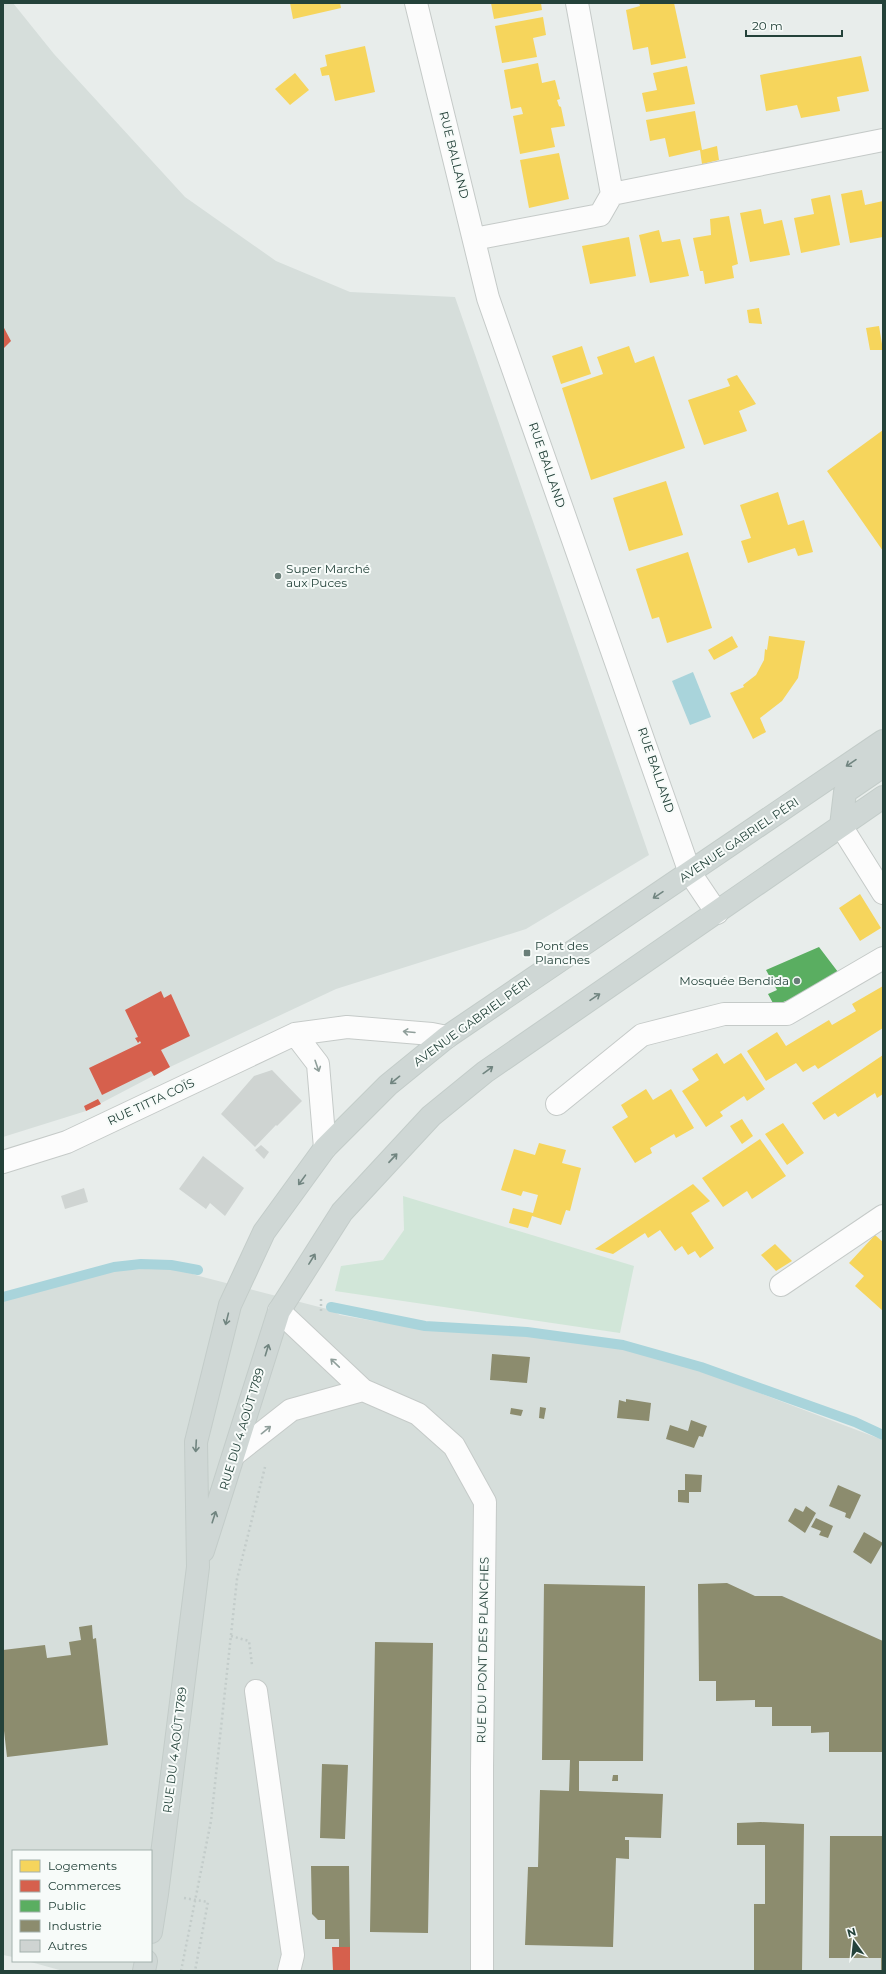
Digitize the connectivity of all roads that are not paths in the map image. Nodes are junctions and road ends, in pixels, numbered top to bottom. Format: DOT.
graph roads {
  1 [pos="416,3"];
  2 [pos="577,3"];
  3 [pos="883,140"];
  4 [pos="612,194"];
  5 [pos="474,239"];
  6 [pos="883,741"];
  7 [pos="883,766"];
  8 [pos="883,797"];
  9 [pos="841,826"];
  10 [pos="690,873"];
  11 [pos="883,893"];
  12 [pos="717,913"];
  13 [pos="883,958"];
  14 [pos="295,1034"];
  15 [pos="447,1038"];
  16 [pos="557,1104"];
  17 [pos="324,1148"];
  18 [pos="3,1162"];
  19 [pos="883,1216"];
  20 [pos="240,1283"];
  21 [pos="781,1285"];
  22 [pos="279,1311"];
  23 [pos="363,1390"];
  24 [pos="235,1454"];
  25 [pos="198,1567"];
  26 [pos="256,1692"];
  27 [pos="152,1927"];
  28 [pos="289,1971"];
  29 [pos="482,1971"];
  1 -- 5 [label="street, RUE BALLAND"];
  2 -- 4 [label="street"];
  3 -- 4 [label="street"];
  4 -- 5 [label="street"];
  5 -- 10 [label="street, RUE BALLAND"];
  6 -- 10 [label="main road, AVENUE GABRIEL PÉRI, one-way"];
  7 -- 9 [label="main road"];
  8 -- 9 [label="main road"];
  9 -- 11 [label="street"];
  9 -- 12 [label="main road"];
  10 -- 12 [label="street, RUE BALLAND"];
  10 -- 15 [label="main road, AVENUE GABRIEL PÉRI, one-way"];
  22 -- 12 [label="main road, RUE DU 4 AOÛT 1789, one-way"];
  13 -- 16 [label="street"];
  15 -- 14 [label="street, RUE TITTA COÏS, one-way"];
  14 -- 17 [label="street, one-way"];
  14 -- 18 [label="street, RUE TITTA COÏS"];
  15 -- 17 [label="main road, AVENUE GABRIEL PÉRI, one-way"];
  17 -- 20 [label="main road, AVENUE GABRIEL PÉRI, one-way"];
  19 -- 21 [label="street"];
  20 -- 25 [label="main road, RUE DU 4 AOÛT 1789, one-way"];
  23 -- 22 [label="street, RUE DU PONT DES PLANCHES, one-way"];
  24 -- 22 [label="main road, RUE DU 4 AOÛT 1789, one-way"];
  24 -- 23 [label="street, one-way"];
  23 -- 29 [label="street, RUE DU PONT DES PLANCHES"];
  25 -- 24 [label="main road, RUE DU 4 AOÛT 1789, one-way"];
  25 -- 27 [label="main road, RUE DU 4 AOÛT 1789"];
  26 -- 28 [label="street"];
}
